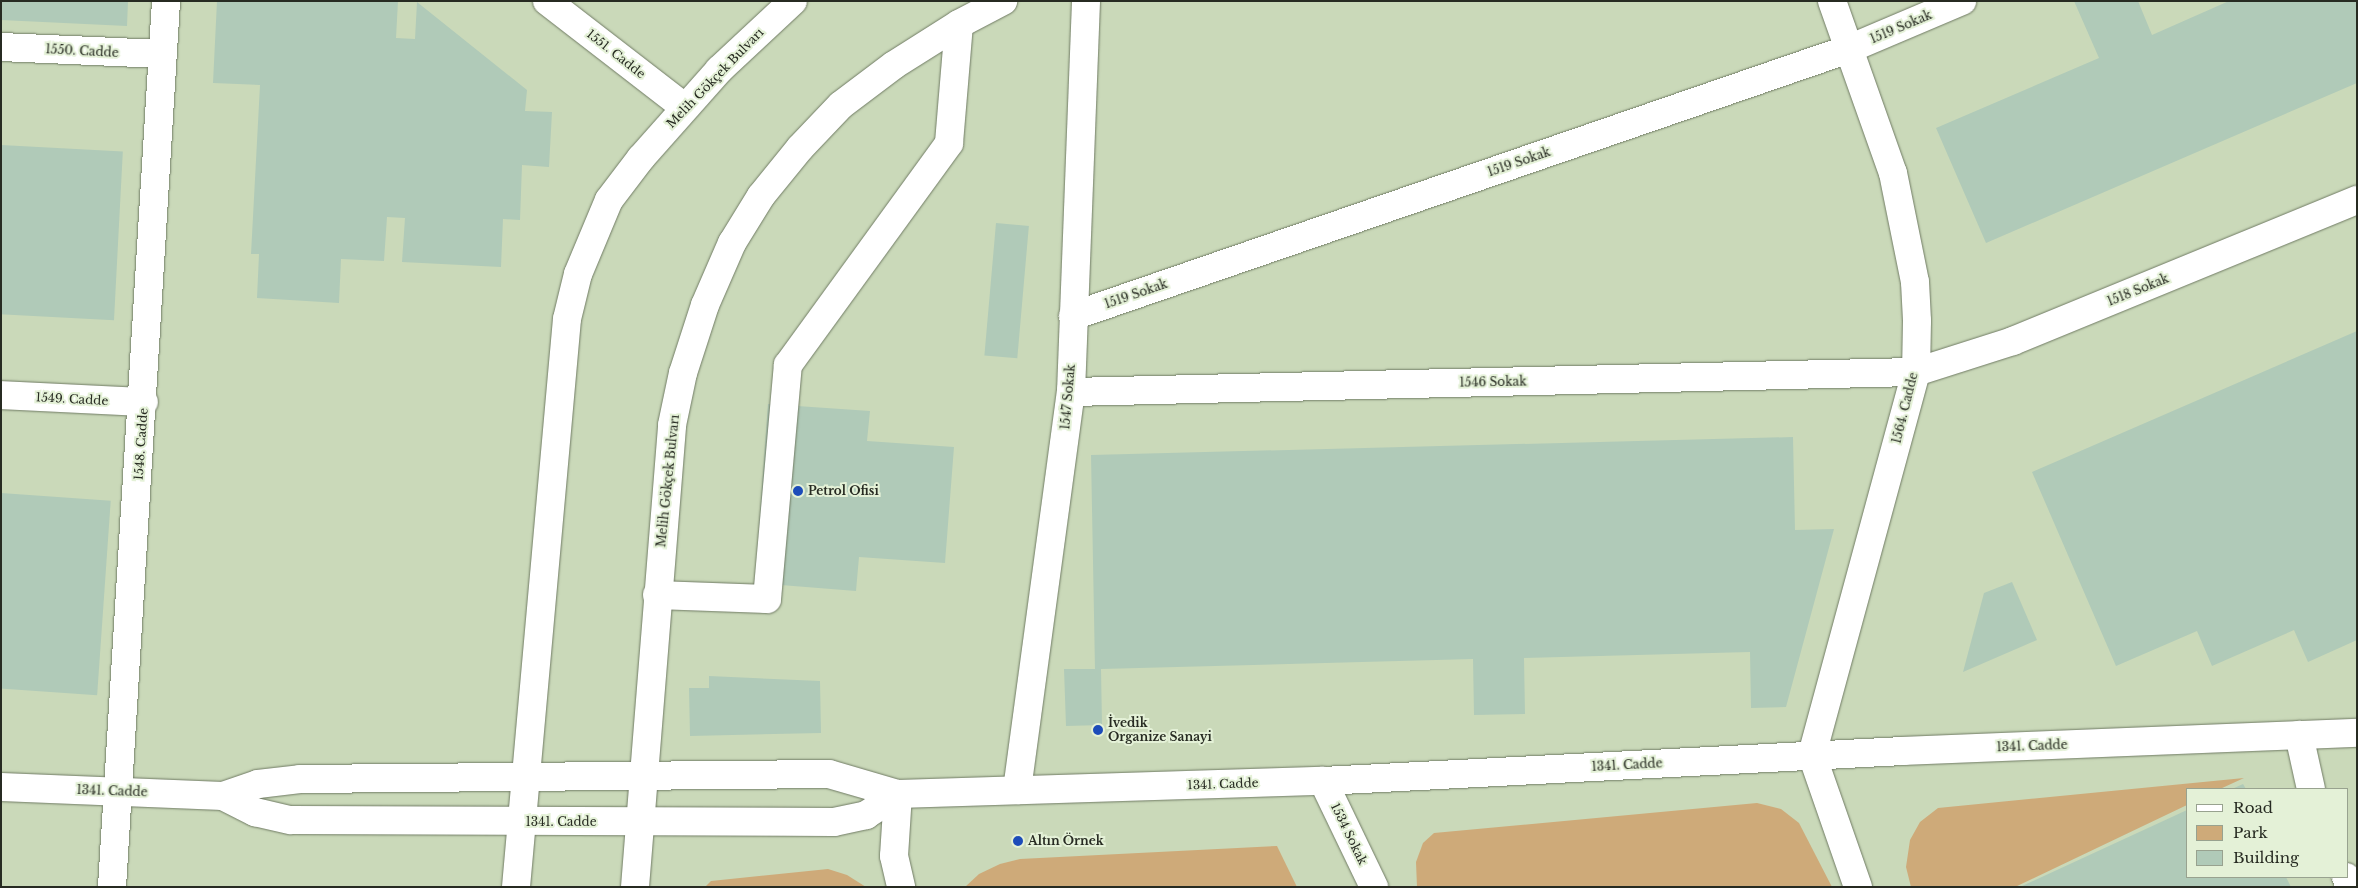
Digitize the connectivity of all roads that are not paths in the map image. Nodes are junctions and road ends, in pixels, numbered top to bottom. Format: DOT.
graph roads {
  1 [pos="166,1"];
  2 [pos="547,1"];
  3 [pos="793,1"];
  4 [pos="1003,1"];
  5 [pos="1086,1"];
  6 [pos="1832,1"];
  7 [pos="1962,1"];
  8 [pos="959,24"];
  9 [pos="1,47"];
  10 [pos="1849,49"];
  11 [pos="162,54"];
  12 [pos="684,107"];
  13 [pos="2357,200"];
  14 [pos="1073,316"];
  15 [pos="1916,372"];
  16 [pos="1070,392"];
  17 [pos="1,395"];
  18 [pos="144,402"];
  19 [pos="657,595"];
  20 [pos="2357,733"];
  21 [pos="2299,735"];
  22 [pos="1812,756"];
  23 [pos="642,776"];
  24 [pos="524,777"];
  25 [pos="1323,780"];
  26 [pos="1,787"];
  27 [pos="2311,788"];
  28 [pos="1017,790"];
  29 [pos="118,792"];
  30 [pos="898,794"];
  31 [pos="223,796"];
  32 [pos="521,822"];
  33 [pos="640,822"];
  34 [pos="112,887"];
  35 [pos="516,887"];
  36 [pos="635,887"];
  37 [pos="901,887"];
  38 [pos="1374,887"];
  39 [pos="1858,887"];
  1 -- 11 [label="street, 1548. Cadde"];
  2 -- 12 [label="street, 1551. Cadde"];
  3 -- 12 [label="street, Melih Gökçek Bulvarı"];
  4 -- 8 [label="street, Melih Gökçek Bulvarı"];
  5 -- 14 [label="street, 1547 Sokak"];
  6 -- 10 [label="street, 1564. Cadde"];
  7 -- 10 [label="street, 1519 Sokak"];
  8 -- 19 [label="street, Melih Gökçek Bulvarı"];
  8 -- 19 [label="street"];
  9 -- 11 [label="street, 1550. Cadde"];
  10 -- 14 [label="street, 1519 Sokak"];
  10 -- 15 [label="street, 1564. Cadde"];
  11 -- 18 [label="street, 1548. Cadde"];
  12 -- 24 [label="street, Melih Gökçek Bulvarı"];
  13 -- 15 [label="street, 1518 Sokak"];
  14 -- 16 [label="street, 1547 Sokak"];
  15 -- 16 [label="street, 1546 Sokak"];
  15 -- 22 [label="street, 1564. Cadde"];
  16 -- 28 [label="street, 1547 Sokak"];
  17 -- 18 [label="street, 1549. Cadde"];
  18 -- 29 [label="street, 1548. Cadde"];
  19 -- 23 [label="street, Melih Gökçek Bulvarı"];
  20 -- 21 [label="street, 1341. Cadde"];
  21 -- 22 [label="street, 1341. Cadde"];
  21 -- 27 [label="street"];
  22 -- 25 [label="street, 1341. Cadde"];
  22 -- 39 [label="street"];
  23 -- 24 [label="street, 1341. Cadde"];
  23 -- 30 [label="street, 1341. Cadde"];
  23 -- 33 [label="street, Melih Gökçek Bulvarı"];
  24 -- 31 [label="street, 1341. Cadde"];
  24 -- 32 [label="street, Melih Gökçek Bulvarı"];
  25 -- 28 [label="street, 1341. Cadde"];
  25 -- 38 [label="street, 1534 Sokak"];
  26 -- 29 [label="street, 1341. Cadde"];
  28 -- 30 [label="street, 1341. Cadde"];
  29 -- 31 [label="street, 1341. Cadde"];
  29 -- 34 [label="street, 1548. Cadde"];
  30 -- 33 [label="street, 1341. Cadde"];
  30 -- 37 [label="street"];
  31 -- 32 [label="street, 1341. Cadde"];
  32 -- 33 [label="street, 1341. Cadde"];
  32 -- 35 [label="street, Melih Gökçek Bulvarı"];
  33 -- 36 [label="street, Melih Gökçek Bulvarı"];
}
